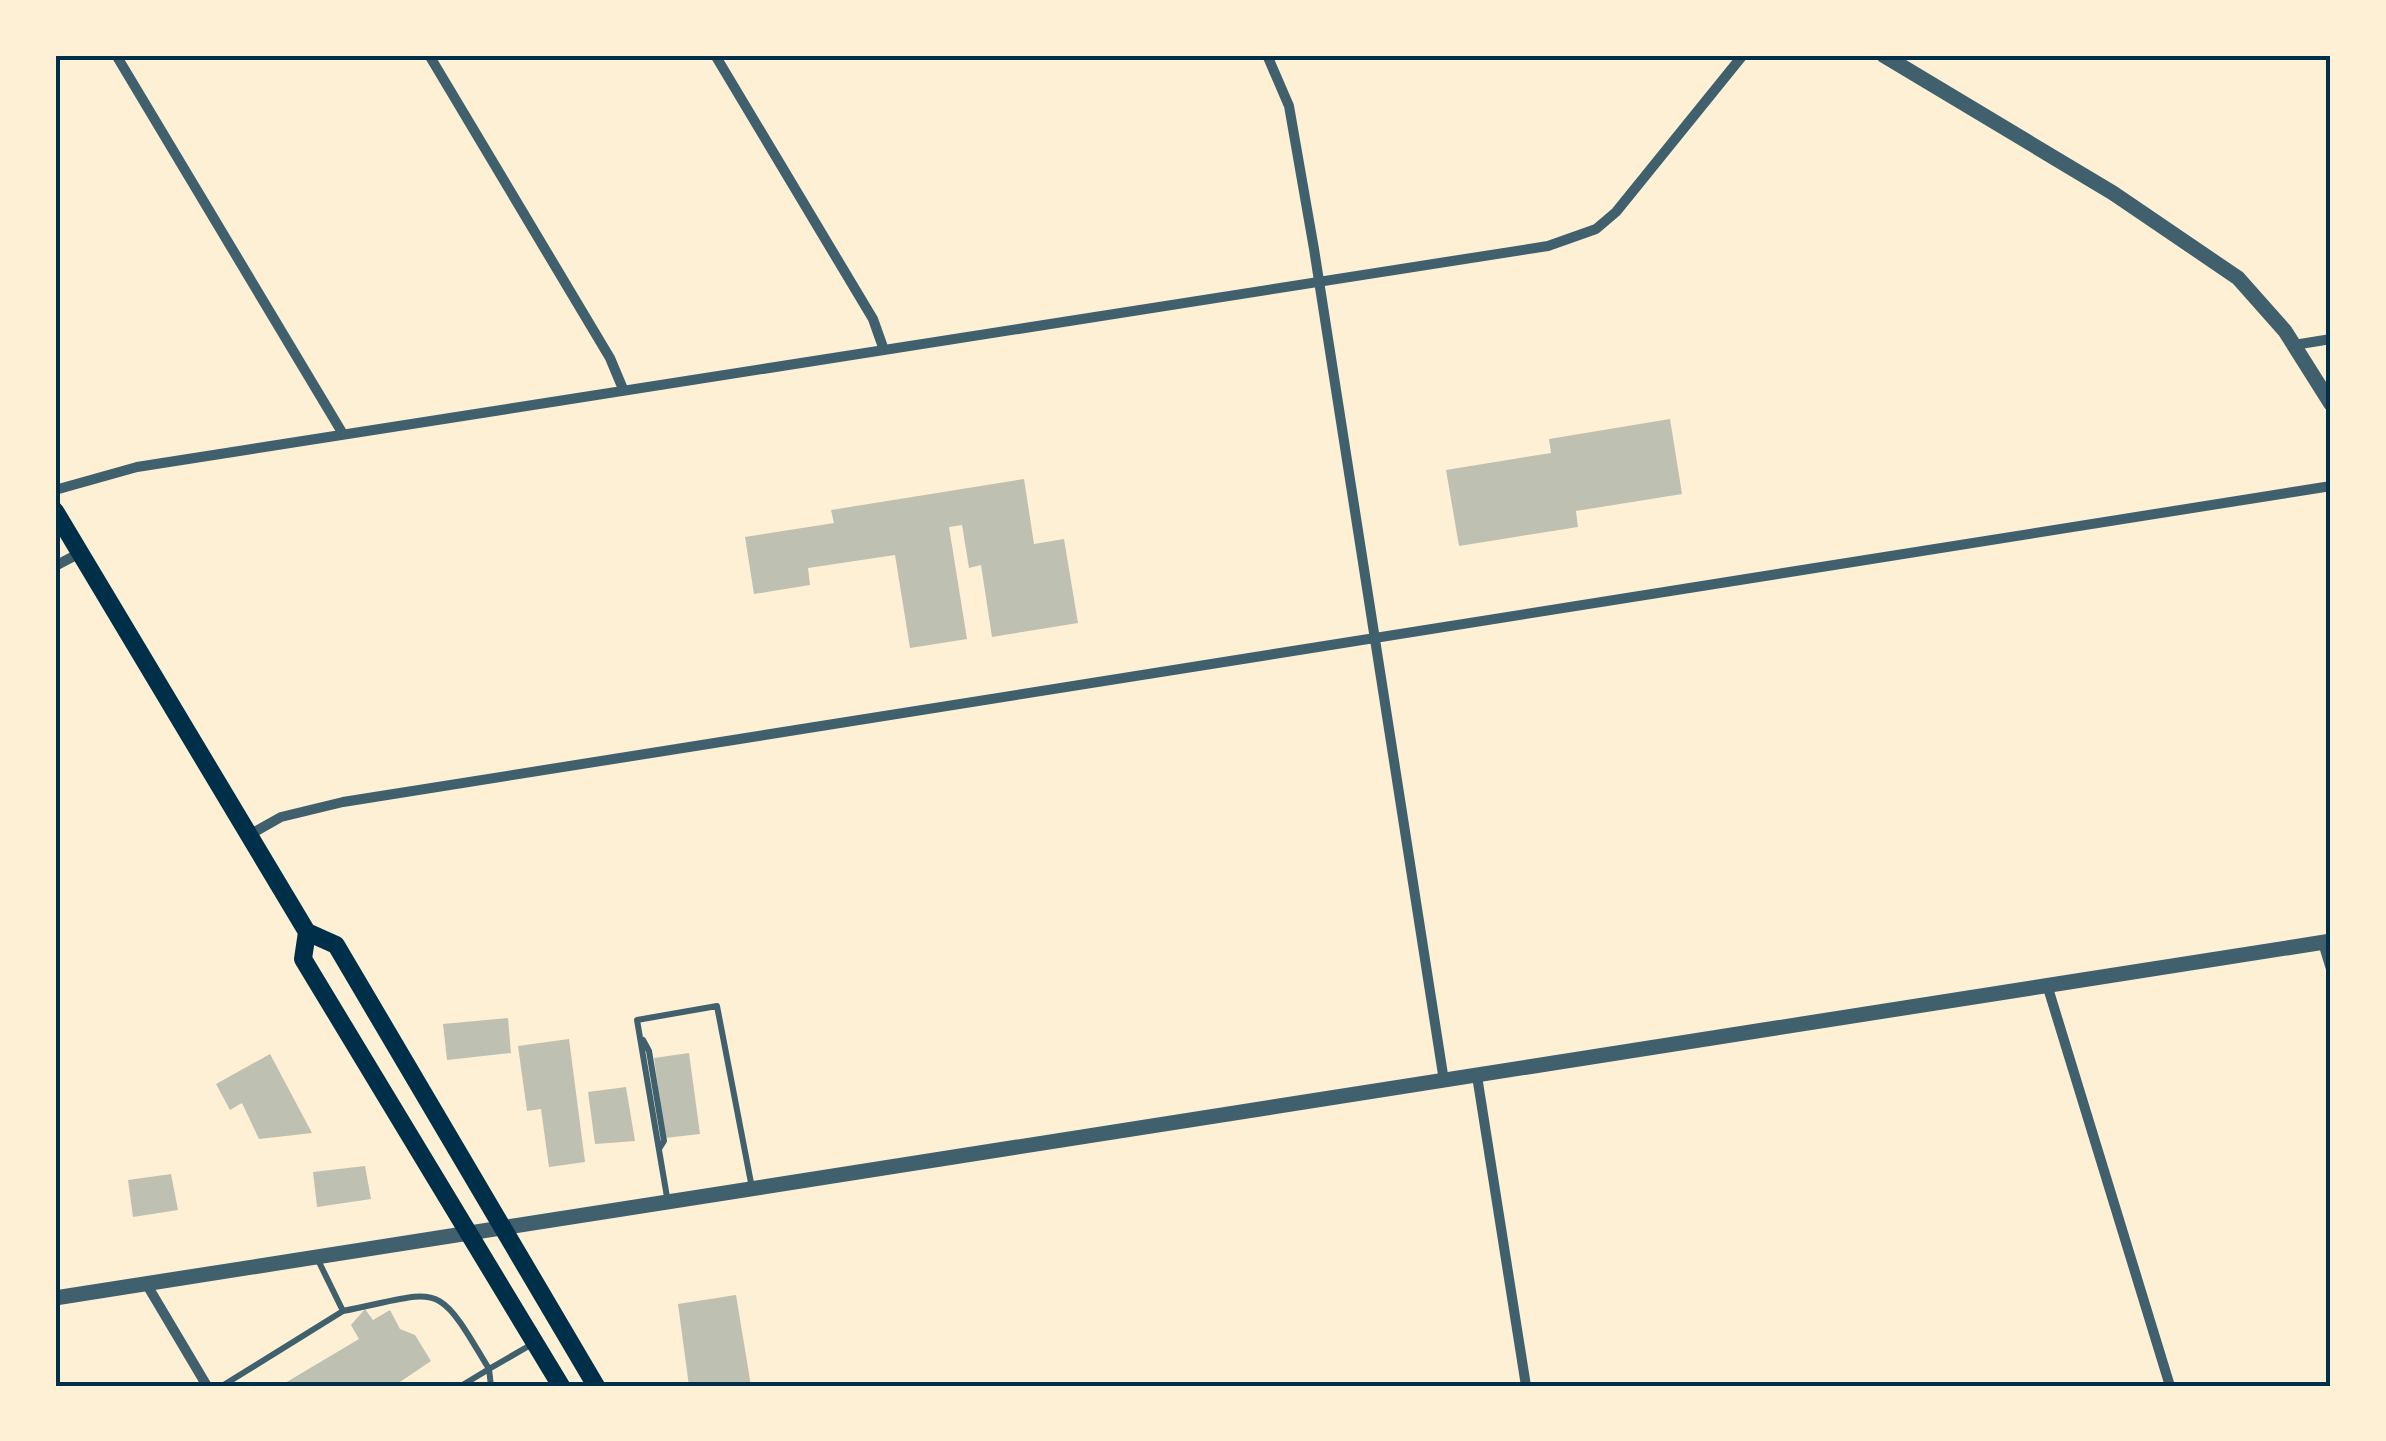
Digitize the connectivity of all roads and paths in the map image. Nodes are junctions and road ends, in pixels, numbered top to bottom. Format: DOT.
graph roads {
  1 [pos="116,55"];
  2 [pos="429,55"];
  3 [pos="715,55"];
  4 [pos="1267,55"];
  5 [pos="1742,55"];
  6 [pos="1883,55"];
  7 [pos="1320,281"];
  8 [pos="2331,339"];
  9 [pos="2294,345"];
  10 [pos="884,350"];
  11 [pos="624,389"];
  12 [pos="2331,404"];
  13 [pos="343,434"];
  14 [pos="2331,486"];
  15 [pos="55,490"];
  16 [pos="55,512"];
  17 [pos="80,552"];
  18 [pos="55,566"];
  19 [pos="1374,638"];
  20 [pos="249,835"];
  21 [pos="307,932"];
  22 [pos="2327,942"];
  23 [pos="2331,969"];
  24 [pos="2048,988"];
  25 [pos="1476,1076"];
  26 [pos="1444,1081"];
  27 [pos="753,1191"];
  28 [pos="668,1204"];
  29 [pos="504,1231"];
  30 [pos="470,1236"];
  31 [pos="318,1260"];
  32 [pos="147,1284"];
  33 [pos="55,1298"];
  34 [pos="343,1311"];
  35 [pos="534,1343"];
  36 [pos="489,1369"];
  37 [pos="206,1386"];
  38 [pos="222,1386"];
  39 [pos="460,1386"];
  40 [pos="491,1386"];
  41 [pos="561,1386"];
  42 [pos="596,1386"];
  43 [pos="1526,1386"];
  44 [pos="2170,1386"];
  1 -- 13 [label="street"];
  2 -- 11 [label="street"];
  3 -- 10 [label="street"];
  4 -- 7 [label="street"];
  5 -- 7 [label="street"];
  6 -- 9 [label="street"];
  7 -- 10 [label="street"];
  7 -- 19 [label="street"];
  8 -- 9 [label="street"];
  9 -- 12 [label="street"];
  10 -- 11 [label="street"];
  11 -- 13 [label="street"];
  13 -- 15 [label="street"];
  14 -- 19 [label="street"];
  16 -- 17 [label="main road"];
  17 -- 18 [label="street"];
  17 -- 20 [label="main road"];
  19 -- 20 [label="street"];
  19 -- 26 [label="street"];
  20 -- 21 [label="main road"];
  21 -- 29 [label="main road"];
  21 -- 30 [label="main road"];
  22 -- 23 [label="street"];
  22 -- 24 [label="street"];
  24 -- 25 [label="street"];
  24 -- 44 [label="street"];
  25 -- 26 [label="street"];
  25 -- 43 [label="street"];
  26 -- 27 [label="street"];
  27 -- 28 [label="street"];
  27 -- 28 [label="lane"];
  28 -- 29 [label="street"];
  29 -- 30 [label="street"];
  29 -- 42 [label="main road"];
  30 -- 31 [label="street"];
  30 -- 35 [label="main road"];
  31 -- 32 [label="street"];
  31 -- 34 [label="lane"];
  32 -- 33 [label="street"];
  32 -- 37 [label="street"];
  34 -- 36 [label="lane"];
  34 -- 38 [label="lane"];
  35 -- 36 [label="lane"];
  35 -- 41 [label="main road"];
  36 -- 39 [label="lane"];
  36 -- 40 [label="lane"];
}
